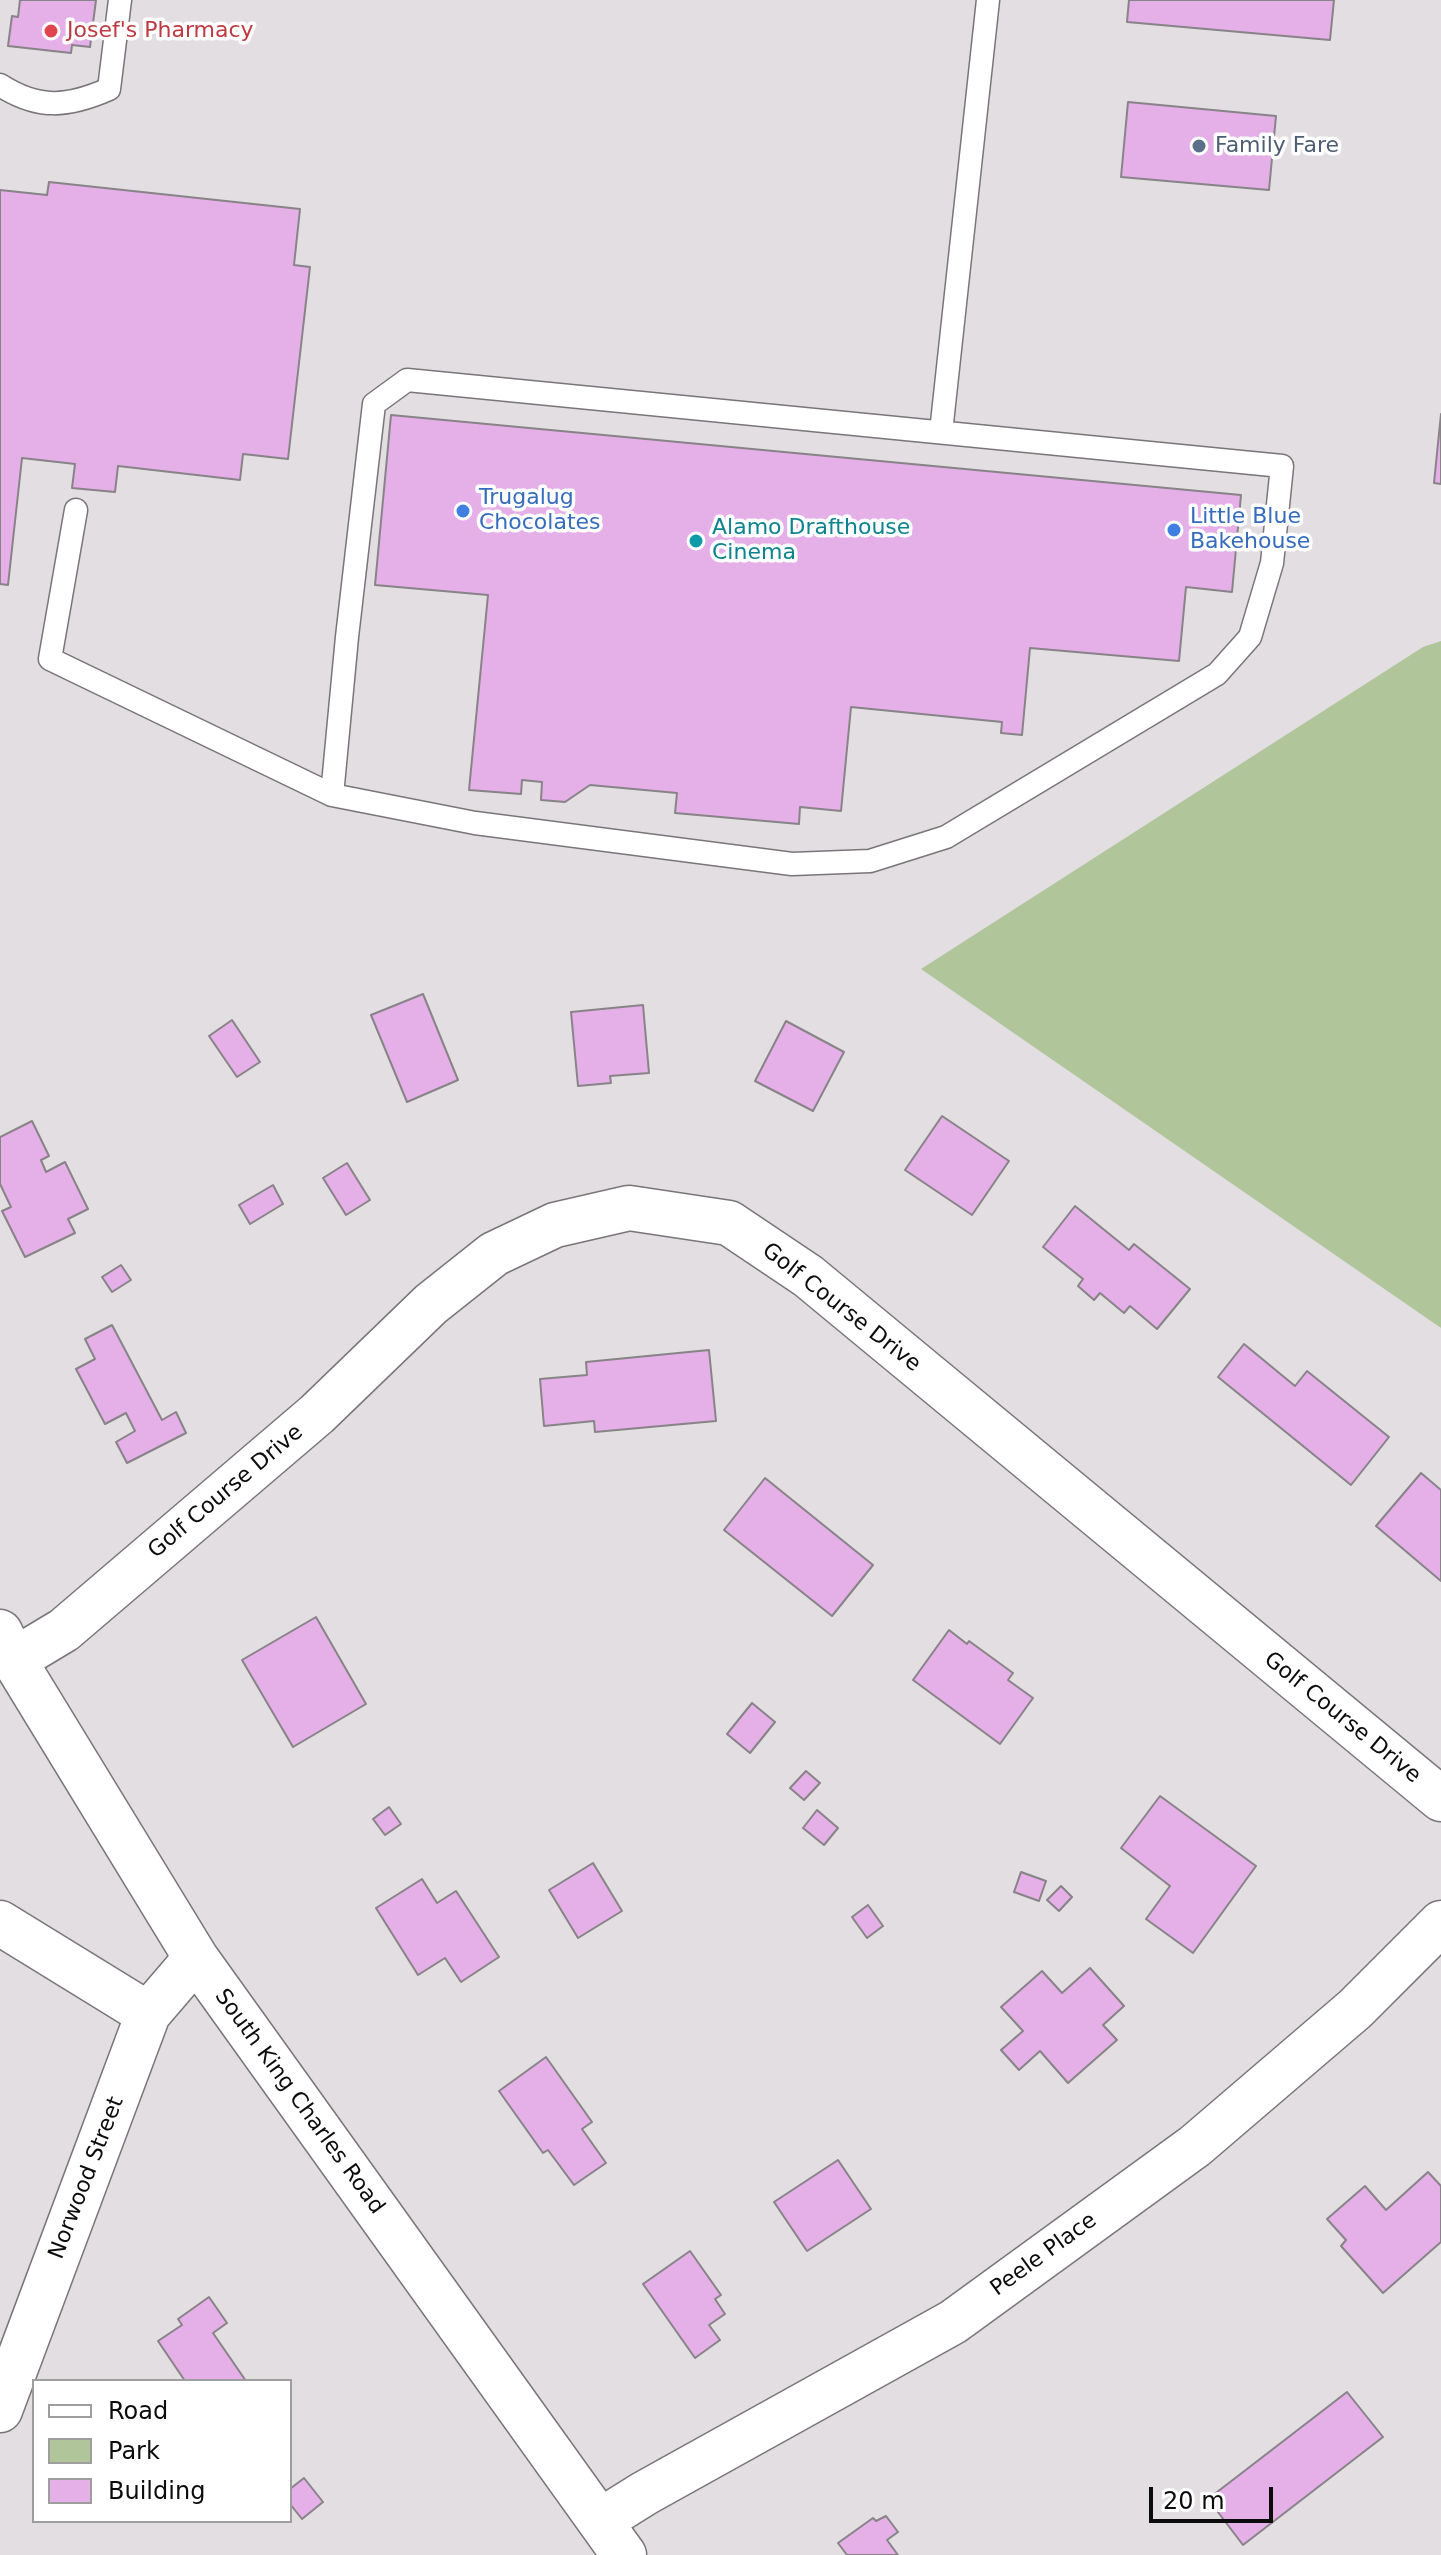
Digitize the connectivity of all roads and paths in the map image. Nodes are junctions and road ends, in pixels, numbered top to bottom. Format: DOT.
graph roads {
  1 [pos="120,0"];
  2 [pos="988,0"];
  3 [pos="0,85"];
  4 [pos="941,432"];
  5 [pos="76,510"];
  6 [pos="332,795"];
  7 [pos="7,1646"];
  8 [pos="1441,1799"];
  9 [pos="0,1923"];
  10 [pos="1441,1923"];
  11 [pos="196,1958"];
  12 [pos="148,2014"];
  13 [pos="0,2410"];
  14 [pos="612,2538"];
  1 -- 3 [label="lane"];
  2 -- 4 [label="lane"];
  4 -- 6 [label="lane"];
  4 -- 6 [label="lane"];
  5 -- 6 [label="lane"];
  7 -- 8 [label="street, Golf Course Drive"];
  7 -- 11 [label="street, South King Charles Road"];
  9 -- 12 [label="street"];
  10 -- 14 [label="street, Peele Place"];
  11 -- 12 [label="street, Norwood Street"];
  11 -- 14 [label="street, South King Charles Road"];
  12 -- 13 [label="street, Norwood Street"];
}
